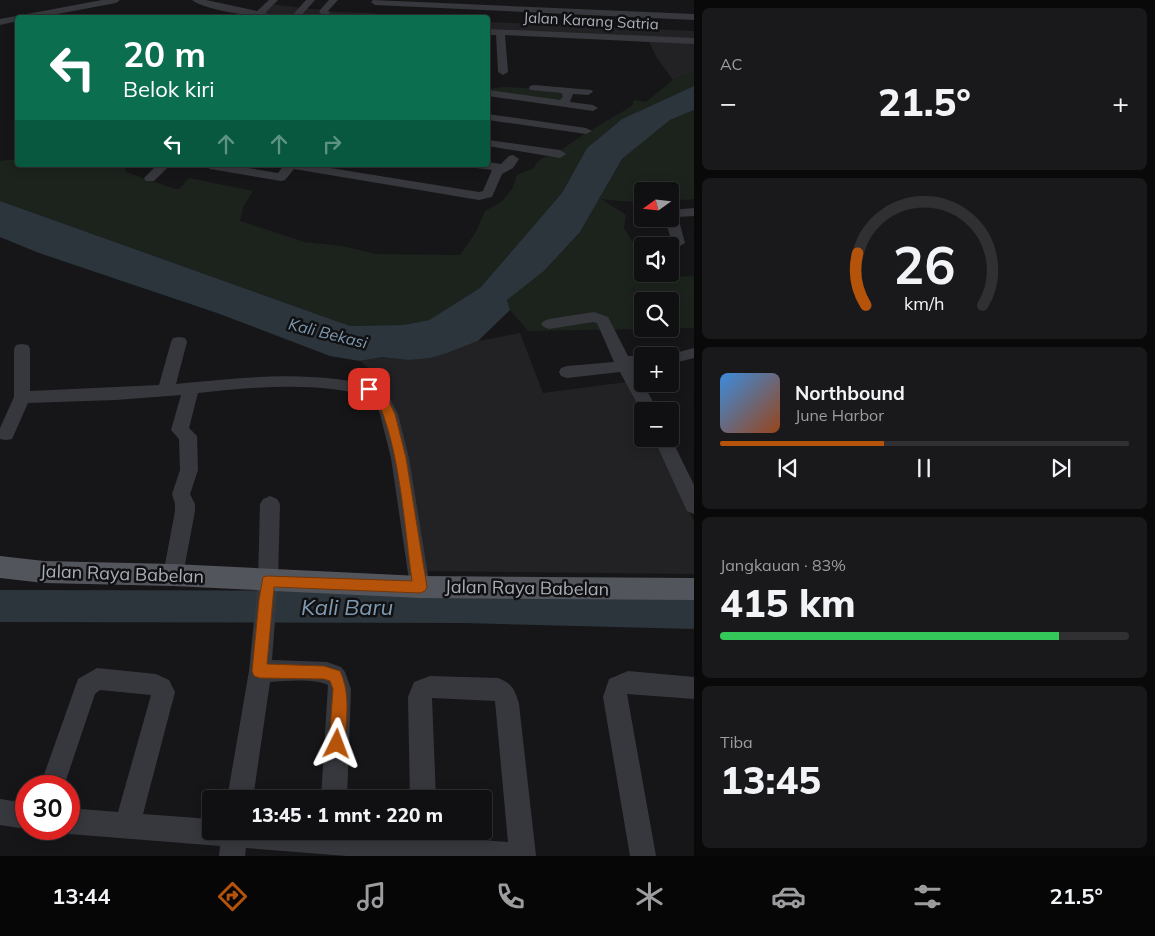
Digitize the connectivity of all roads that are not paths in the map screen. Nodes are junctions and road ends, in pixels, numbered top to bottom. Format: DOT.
graph roads {
  1 [pos="116,0"];
  2 [pos="196,0"];
  3 [pos="274,0"];
  4 [pos="311,0"];
  5 [pos="334,0"];
  6 [pos="537,0"];
  7 [pos="375,3"];
  8 [pos="640,3"];
  9 [pos="482,4"];
  10 [pos="428,5"];
  11 [pos="259,14"];
  12 [pos="43,15"];
  13 [pos="264,15"];
  14 [pos="297,15"];
  15 [pos="324,15"];
  16 [pos="589,15"];
  17 [pos="694,16"];
  18 [pos="15,19"];
  19 [pos="540,21"];
  20 [pos="0,22"];
  21 [pos="648,26"];
  22 [pos="490,32"];
  23 [pos="500,32"];
  24 [pos="595,36"];
  25 [pos="694,41"];
  26 [pos="503,72"];
  27 [pos="490,90"];
  28 [pos="565,90"];
  29 [pos="490,91"];
  30 [pos="588,92"];
  31 [pos="564,102"];
  32 [pos="593,108"];
  33 [pos="490,117"];
  34 [pos="586,131"];
  35 [pos="490,143"];
  36 [pos="560,154"];
  37 [pos="513,159"];
  38 [pos="490,166"];
  39 [pos="162,167"];
  40 [pos="231,167"];
  41 [pos="289,167"];
  42 [pos="303,167"];
  43 [pos="501,168"];
  44 [pos="271,170"];
  45 [pos="150,178"];
  46 [pos="694,212"];
  47 [pos="676,237"];
  48 [pos="549,324"];
  49 [pos="180,342"];
  50 [pos="22,349"];
  51 [pos="694,353"];
  52 [pos="679,357"];
  53 [pos="634,363"];
  54 [pos="624,364"];
  55 [pos="567,372"];
  56 [pos="191,389"];
  57 [pos="166,391"];
  58 [pos="22,397"];
  59 [pos="645,402"];
  60 [pos="6,434"];
  61 [pos="667,447"];
  62 [pos="270,504"];
  63 [pos="694,506"];
  64 [pos="0,567"];
  65 [pos="173,575"];
  66 [pos="268,581"];
  67 [pos="420,587"];
  68 [pos="694,589"];
  69 [pos="260,671"];
  70 [pos="694,688"];
  71 [pos="56,775"];
  72 [pos="241,790"];
  73 [pos="334,790"];
  74 [pos="423,790"];
  75 [pos="0,812"];
  76 [pos="15,814"];
  77 [pos="80,822"];
  78 [pos="127,826"];
  79 [pos="202,836"];
  80 [pos="424,840"];
  81 [pos="514,856"];
  82 [pos="523,856"];
  83 [pos="643,856"];
  1 -- 12 [label="street"];
  2 -- 11 [label="street"];
  3 -- 11 [label="street"];
  4 -- 14 [label="street"];
  5 -- 15 [label="street"];
  6 -- 19 [label="street"];
  7 -- 10 [label="street"];
  8 -- 21 [label="street"];
  9 -- 10 [label="street"];
  9 -- 19 [label="street"];
  11 -- 13 [label="street"];
  16 -- 19 [label="street"];
  16 -- 21 [label="street"];
  16 -- 24 [label="street"];
  17 -- 21 [label="street"];
  18 -- 20 [label="street"];
  19 -- 23 [label="street, Jalan Karang Satria"];
  19 -- 24 [label="street, Jalan Karang Satria"];
  21 -- 24 [label="street, Jalan Karang Satria"];
  21 -- 25 [label="street, Jalan Karang Satria"];
  22 -- 23 [label="street, Jalan Karang Satria"];
  23 -- 26 [label="street"];
  27 -- 28 [label="street"];
  28 -- 30 [label="street"];
  28 -- 31 [label="street"];
  29 -- 31 [label="street"];
  31 -- 32 [label="street"];
  33 -- 34 [label="street"];
  35 -- 36 [label="street"];
  37 -- 43 [label="street"];
  38 -- 43 [label="street"];
  39 -- 45 [label="street"];
  40 -- 44 [label="street"];
  41 -- 44 [label="street"];
  42 -- 43 [label="street"];
  46 -- 47 [label="street"];
  48 -- 54 [label="street"];
  49 -- 57 [label="street"];
  50 -- 58 [label="street"];
  51 -- 52 [label="street"];
  53 -- 54 [label="street"];
  54 -- 55 [label="street"];
  54 -- 59 [label="street"];
  56 -- 57 [label="street"];
  56 -- 65 [label="street"];
  56 -- 67 [label="street"];
  57 -- 58 [label="street"];
  58 -- 60 [label="street"];
  61 -- 63 [label="street"];
  62 -- 66 [label="street"];
  64 -- 65 [label="main road, Jalan Raya Babelan"];
  65 -- 66 [label="main road, Jalan Raya Babelan"];
  66 -- 67 [label="main road, Jalan Raya Babelan"];
  66 -- 69 [label="street"];
  67 -- 68 [label="main road, Jalan Raya Babelan"];
  69 -- 72 [label="street"];
  69 -- 73 [label="street"];
  70 -- 83 [label="street"];
  71 -- 78 [label="street"];
  74 -- 82 [label="street"];
  75 -- 76 [label="street"];
  77 -- 78 [label="street"];
  78 -- 79 [label="street"];
  80 -- 81 [label="street"];
}
